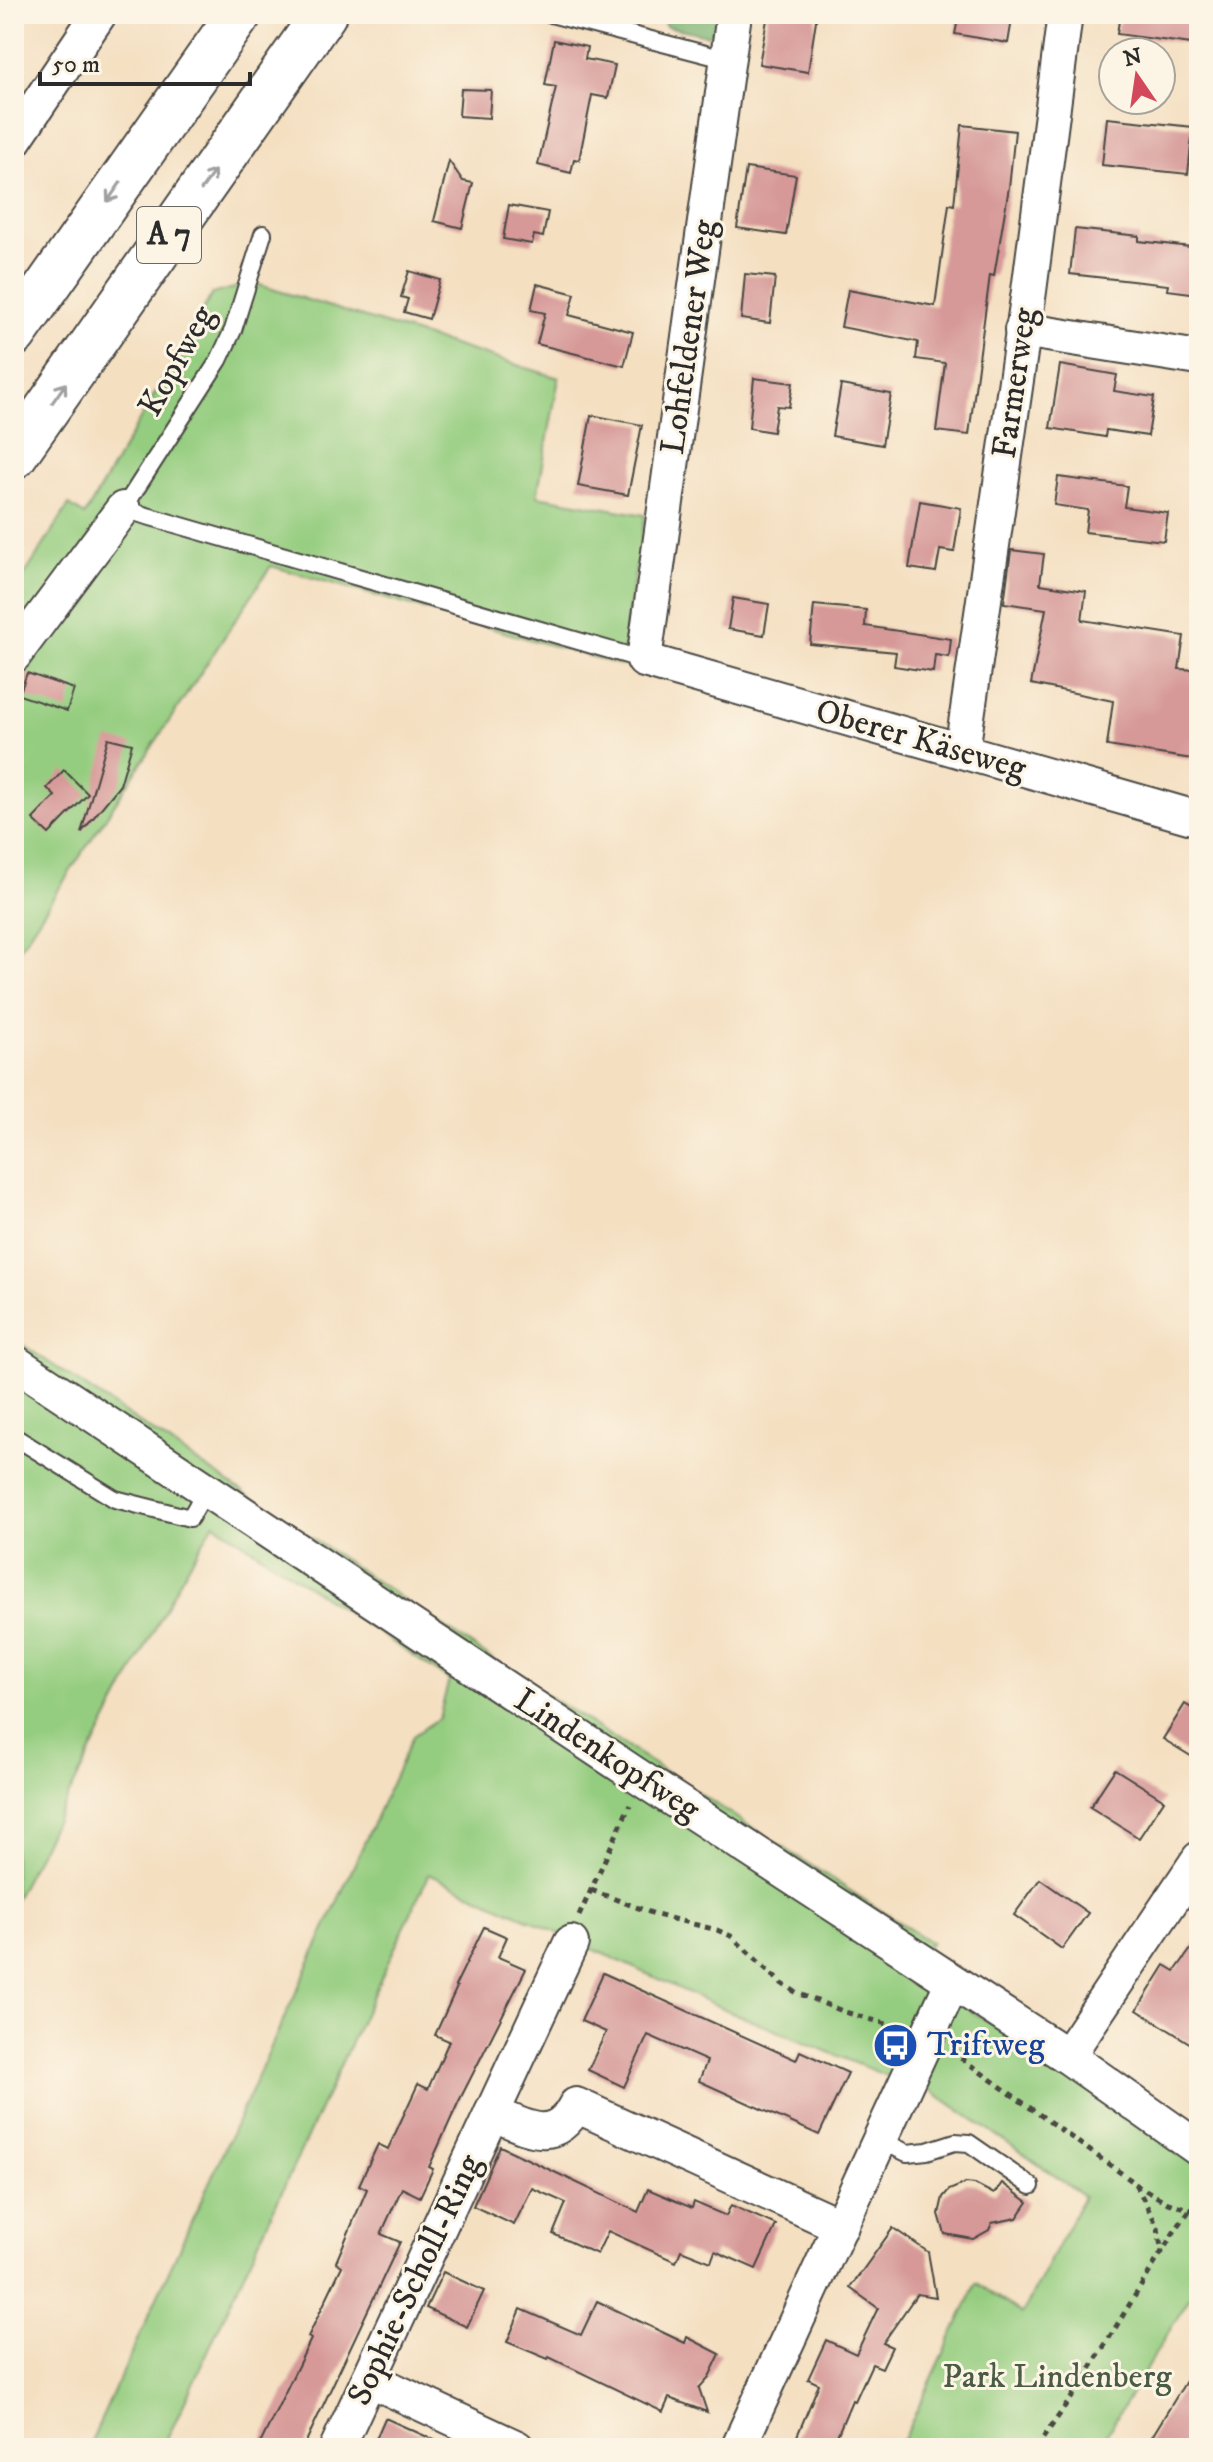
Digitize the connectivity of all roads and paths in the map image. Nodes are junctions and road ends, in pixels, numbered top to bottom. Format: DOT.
graph roads {
  1 [pos="99,14"];
  2 [pos="239,14"];
  3 [pos="324,14"];
  4 [pos="551,14"];
  5 [pos="734,14"];
  6 [pos="1065,14"];
  7 [pos="728,60"];
  8 [pos="14,140"];
  9 [pos="263,234"];
  10 [pos="1022,330"];
  11 [pos="14,334"];
  12 [pos="1199,358"];
  13 [pos="14,456"];
  14 [pos="123,509"];
  15 [pos="14,655"];
  16 [pos="644,660"];
  17 [pos="962,751"];
  18 [pos="1199,819"];
  19 [pos="14,1362"];
  20 [pos="18,1439"];
  21 [pos="206,1490"];
  22 [pos="642,1779"];
  23 [pos="1199,1859"];
  24 [pos="591,1890"];
  25 [pos="571,1943"];
  26 [pos="952,1983"];
  27 [pos="920,2034"];
  28 [pos="1067,2056"];
  29 [pos="492,2113"];
  30 [pos="880,2140"];
  31 [pos="1199,2149"];
  32 [pos="1135,2183"];
  33 [pos="1031,2186"];
  34 [pos="1189,2211"];
  35 [pos="1199,2212"];
  36 [pos="841,2226"];
  37 [pos="1162,2254"];
  38 [pos="369,2379"];
  39 [pos="337,2448"];
  40 [pos="517,2448"];
  41 [pos="738,2448"];
  42 [pos="1036,2448"];
  1 -- 8 [label="street"];
  2 -- 11 [label="highway, A 7, one-way"];
  13 -- 3 [label="highway, A 7, one-way"];
  4 -- 7 [label="lane"];
  5 -- 7 [label="street, Lohfeldener Weg"];
  6 -- 10 [label="street, Farmerweg"];
  7 -- 16 [label="street, Lohfeldener Weg"];
  9 -- 14 [label="lane, Kopfweg"];
  10 -- 12 [label="street"];
  10 -- 17 [label="street, Farmerweg"];
  14 -- 15 [label="street"];
  14 -- 16 [label="lane"];
  16 -- 17 [label="street, Oberer Käseweg"];
  17 -- 18 [label="street, Oberer Käseweg"];
  19 -- 21 [label="street, Lindenkopfweg"];
  20 -- 21 [label="lane"];
  21 -- 22 [label="street, Lindenkopfweg"];
  22 -- 24 [label="path"];
  22 -- 26 [label="street, Lindenkopfweg"];
  23 -- 28 [label="street"];
  24 -- 25 [label="path"];
  24 -- 27 [label="path"];
  25 -- 29 [label="street, Sophie-Scholl-Ring"];
  26 -- 27 [label="street"];
  26 -- 28 [label="street, Lindenkopfweg"];
  27 -- 30 [label="street"];
  27 -- 32 [label="path"];
  28 -- 31 [label="street, Lindenkopfweg"];
  29 -- 36 [label="street, Sophie-Scholl-Ring"];
  29 -- 38 [label="street, Sophie-Scholl-Ring"];
  30 -- 33 [label="lane"];
  30 -- 36 [label="street"];
  32 -- 34 [label="path"];
  32 -- 37 [label="path"];
  34 -- 35 [label="path"];
  34 -- 37 [label="path"];
  36 -- 41 [label="street"];
  37 -- 42 [label="path"];
  38 -- 39 [label="street, Sophie-Scholl-Ring"];
  38 -- 40 [label="street"];
}
